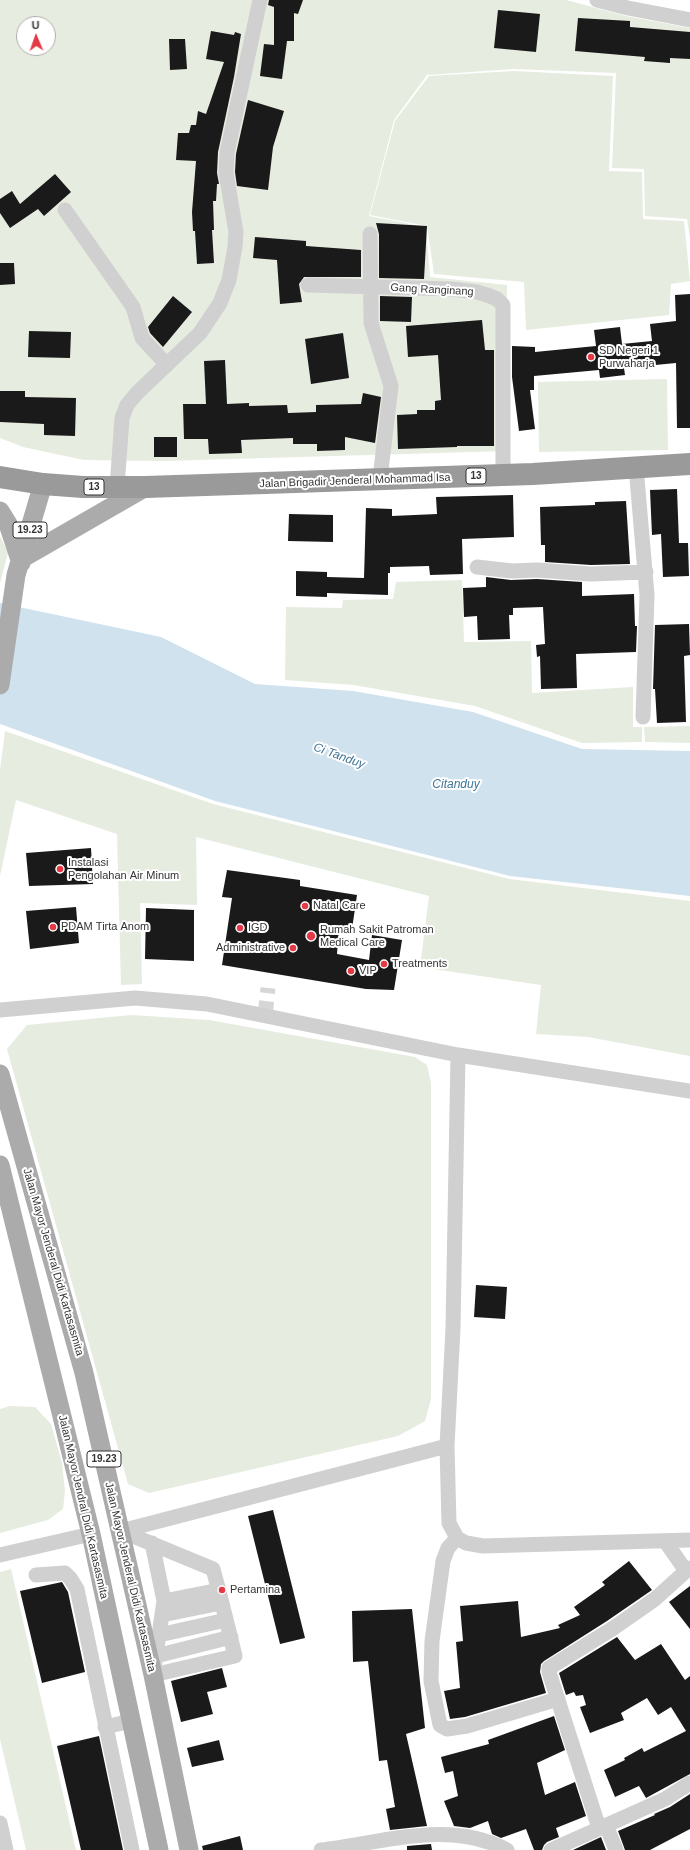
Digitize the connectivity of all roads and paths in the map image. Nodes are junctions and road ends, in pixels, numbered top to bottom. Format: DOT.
graph roads {
  1 [pos="260,0"];
  2 [pos="597,0"];
  3 [pos="690,20"];
  4 [pos="65,210"];
  5 [pos="370,234"];
  6 [pos="308,285"];
  7 [pos="371,287"];
  8 [pos="167,365"];
  9 [pos="690,464"];
  10 [pos="636,467"];
  11 [pos="503,475"];
  12 [pos="0,477"];
  13 [pos="380,478"];
  14 [pos="43,484"];
  15 [pos="117,487"];
  16 [pos="146,487"];
  17 [pos="0,511"];
  18 [pos="19,566"];
  19 [pos="478,567"];
  20 [pos="646,572"];
  21 [pos="0,685"];
  22 [pos="643,717"];
  23 [pos="0,1010"];
  24 [pos="458,1055"];
  25 [pos="0,1074"];
  26 [pos="690,1091"];
  27 [pos="0,1165"];
  28 [pos="447,1446"];
  29 [pos="121,1531"];
  30 [pos="91,1534"];
  31 [pos="457,1538"];
  32 [pos="690,1540"];
  33 [pos="665,1541"];
  34 [pos="152,1544"];
  35 [pos="0,1555"];
  36 [pos="688,1569"];
  37 [pos="36,1575"];
  38 [pos="220,1596"];
  39 [pos="163,1608"];
  40 [pos="226,1620"];
  41 [pos="159,1635"];
  42 [pos="231,1637"];
  43 [pos="156,1656"];
  44 [pos="153,1675"];
  45 [pos="558,1699"];
  46 [pos="131,1721"];
  47 [pos="105,1727"];
  48 [pos="690,1783"];
  49 [pos="0,1823"];
  50 [pos="603,1826"];
  51 [pos="6,1850"];
  52 [pos="132,1850"];
  53 [pos="159,1850"];
  54 [pos="189,1850"];
  55 [pos="321,1850"];
  56 [pos="507,1850"];
  57 [pos="551,1850"];
  58 [pos="616,1850"];
  1 -- 8 [label="street"];
  2 -- 3 [label="street"];
  4 -- 8 [label="street"];
  5 -- 7 [label="street"];
  6 -- 7 [label="street, Gang Ranginang"];
  7 -- 11 [label="street, Gang Ranginang"];
  7 -- 13 [label="street"];
  8 -- 15 [label="street"];
  9 -- 10 [label="highway, Jalan Brigadir Jenderal Mohammad Isa / 13"];
  10 -- 11 [label="highway, Jalan Brigadir Jenderal Mohammad Isa / 13"];
  10 -- 20 [label="street"];
  11 -- 13 [label="highway, Jalan Brigadir Jenderal Mohammad Isa / 13"];
  12 -- 14 [label="highway, 13"];
  13 -- 16 [label="highway, Jalan Brigadir Jenderal Mohammad Isa / 13"];
  14 -- 15 [label="highway, Jalan Brigadir Jenderal Mohammad Isa / 13"];
  14 -- 18 [label="main road, 19.23"];
  15 -- 16 [label="highway, Jalan Brigadir Jenderal Mohammad Isa / 13"];
  16 -- 18 [label="main road"];
  17 -- 18 [label="main road"];
  18 -- 21 [label="main road, 19.23"];
  19 -- 20 [label="street"];
  20 -- 22 [label="street"];
  23 -- 24 [label="street"];
  24 -- 26 [label="street"];
  24 -- 28 [label="street"];
  25 -- 29 [label="main road, Jalan Mayor Jenderal Didi Kartasasmita / 19.23"];
  27 -- 30 [label="main road, Jalan Mayor Jendral Didi Kartasasmita / 19.23"];
  28 -- 29 [label="street"];
  28 -- 31 [label="street"];
  29 -- 34 [label="street"];
  29 -- 44 [label="main road, Jalan Mayor Jenderal Didi Kartasasmita / 19.23"];
  30 -- 35 [label="street"];
  30 -- 46 [label="main road, Jalan Mayor Jendral Didi Kartasasmita / 19.23"];
  31 -- 33 [label="street"];
  31 -- 45 [label="street"];
  32 -- 33 [label="street"];
  33 -- 36 [label="street"];
  34 -- 38 [label="street"];
  34 -- 39 [label="street"];
  36 -- 45 [label="street"];
  37 -- 47 [label="street"];
  38 -- 39 [label="street"];
  38 -- 40 [label="street"];
  39 -- 41 [label="street"];
  40 -- 41 [label="street"];
  40 -- 42 [label="street"];
  41 -- 43 [label="street"];
  42 -- 43 [label="street"];
  42 -- 44 [label="street"];
  43 -- 44 [label="street"];
  44 -- 54 [label="main road, Jalan Mayor Jenderal Didi Kartasasmita / 19.23"];
  45 -- 50 [label="street"];
  46 -- 47 [label="street"];
  46 -- 53 [label="main road, Jalan Mayor Jendral Didi Kartasasmita / 19.23"];
  47 -- 52 [label="street"];
  48 -- 50 [label="street"];
  49 -- 51 [label="street"];
  50 -- 57 [label="street"];
  50 -- 58 [label="street"];
  55 -- 56 [label="street"];
}
